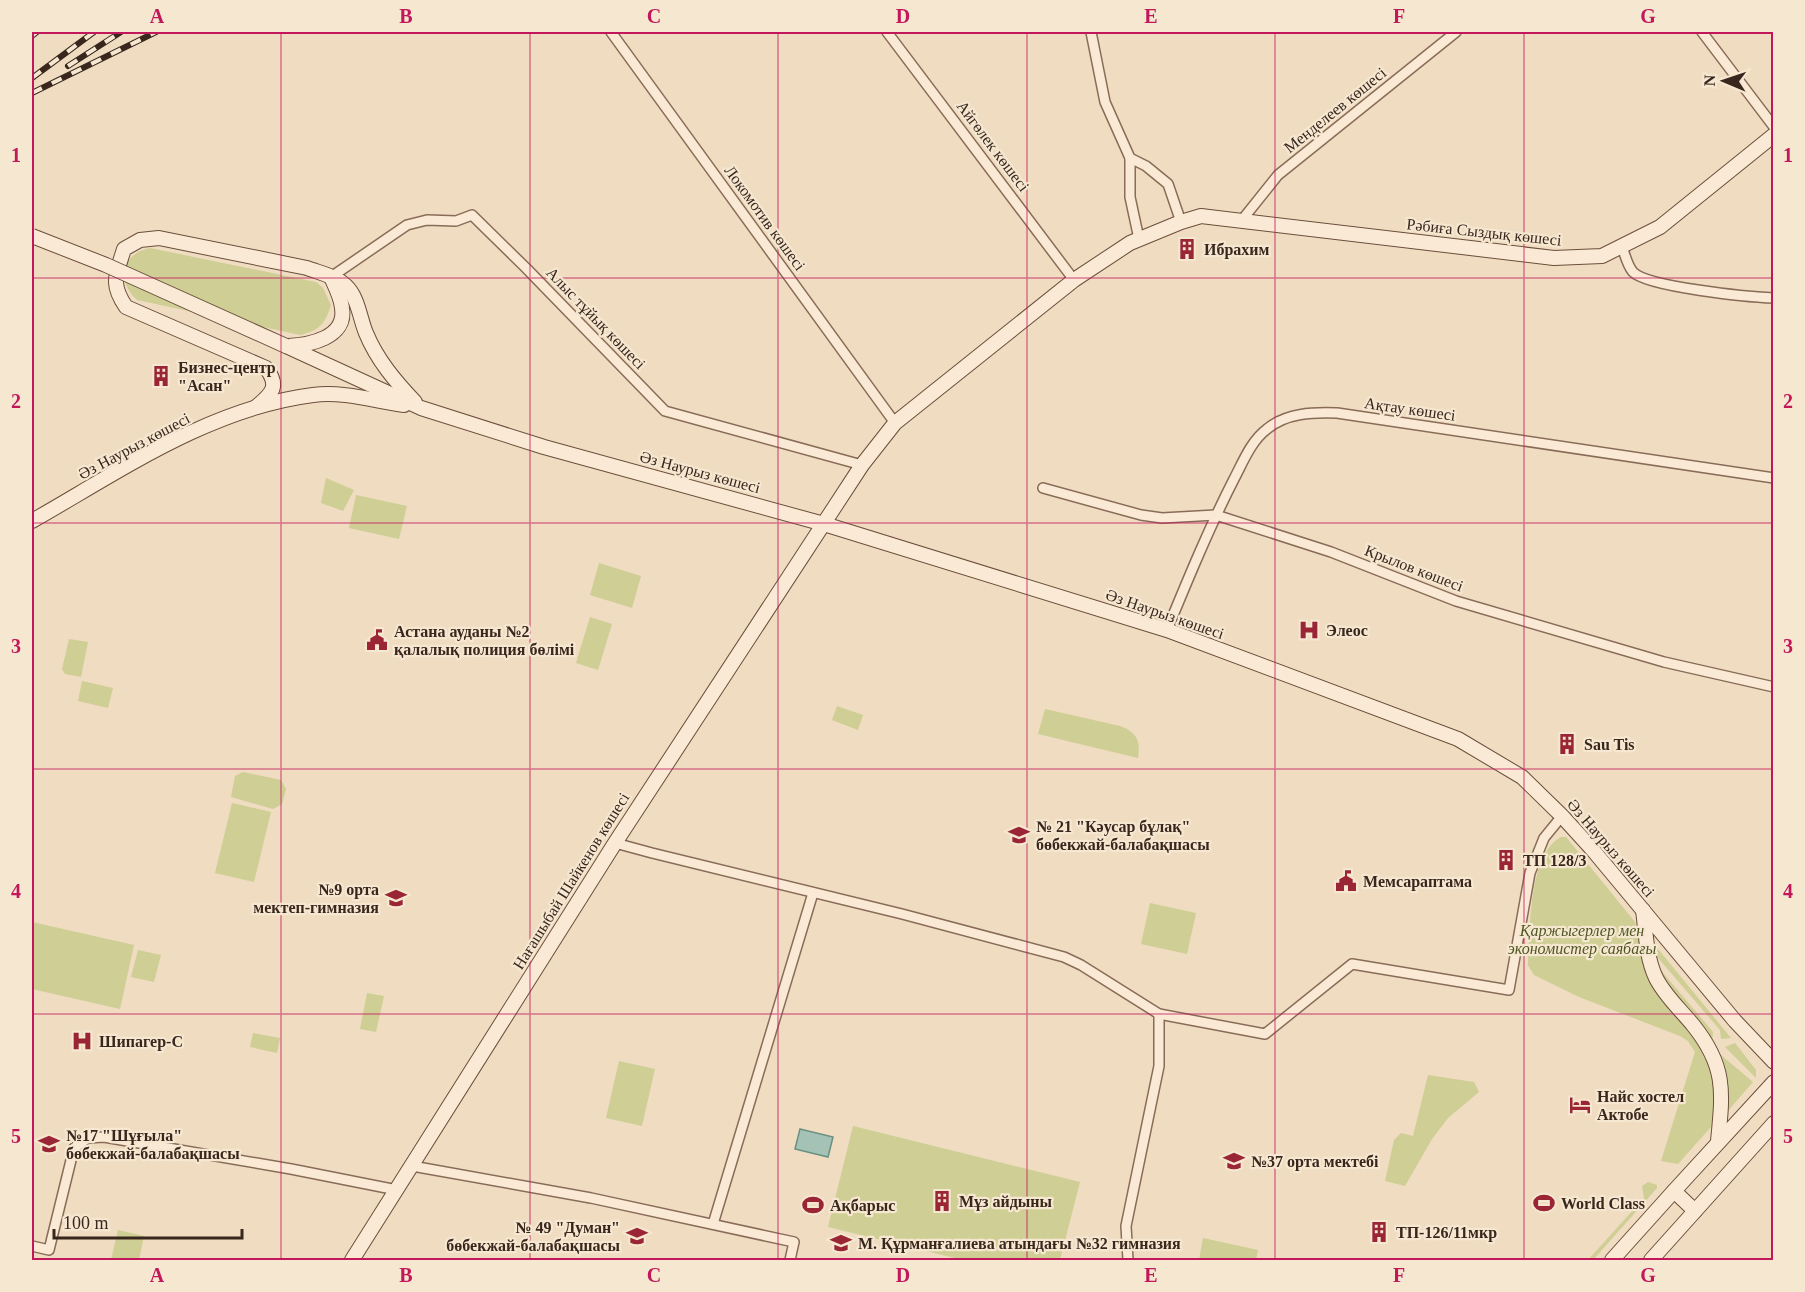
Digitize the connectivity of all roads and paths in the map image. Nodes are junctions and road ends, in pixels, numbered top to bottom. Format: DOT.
graph roads {
  1 [pos="611,32"];
  2 [pos="887,32"];
  3 [pos="1091,32"];
  4 [pos="1456,32"];
  5 [pos="1702,32"];
  6 [pos="1773,128"];
  7 [pos="1773,135"];
  8 [pos="1130,158"];
  9 [pos="1242,220"];
  10 [pos="1181,222"];
  11 [pos="32,236"];
  12 [pos="1139,239"];
  13 [pos="1622,246"];
  14 [pos="331,277"];
  15 [pos="1074,280"];
  16 [pos="1773,298"];
  17 [pos="286,346"];
  18 [pos="256,407"];
  19 [pos="421,408"];
  20 [pos="895,423"];
  21 [pos="862,465"];
  22 [pos="1773,478"];
  23 [pos="1043,488"];
  24 [pos="1216,515"];
  25 [pos="32,521"];
  26 [pos="824,524"];
  27 [pos="1167,630"];
  28 [pos="1773,687"];
  29 [pos="1562,816"];
  30 [pos="615,843"];
  31 [pos="813,893"];
  32 [pos="1643,910"];
  33 [pos="1159,1014"];
  34 [pos="1773,1062"];
  35 [pos="1773,1082"];
  36 [pos="1773,1123"];
  37 [pos="1718,1141"];
  38 [pos="412,1166"];
  39 [pos="397,1190"];
  40 [pos="1674,1191"];
  41 [pos="1695,1211"];
  42 [pos="713,1224"];
  43 [pos="32,1246"];
  44 [pos="352,1260"];
  45 [pos="790,1260"];
  46 [pos="1128,1260"];
  47 [pos="1612,1260"];
  48 [pos="1651,1260"];
  1 -- 20 [label="street, Локомотив көшесі"];
  2 -- 15 [label="street, Айгөлек көшесі"];
  3 -- 8 [label="street"];
  4 -- 9 [label="street, Менделеев көшесі"];
  5 -- 6 [label="street"];
  7 -- 13 [label="street, Рәбиға Сыздық көшесі"];
  8 -- 10 [label="street"];
  8 -- 12 [label="street"];
  9 -- 10 [label="street, Рәбиға Сыздық көшесі"];
  9 -- 13 [label="street, Рәбиға Сыздық көшесі"];
  10 -- 12 [label="street, Рәбиға Сыздық көшесі"];
  11 -- 17 [label="street, bridge"];
  12 -- 15 [label="street, Рәбиға Сыздық көшесі"];
  13 -- 16 [label="street"];
  14 -- 17 [label="street"];
  14 -- 18 [label="street"];
  14 -- 19 [label="street"];
  14 -- 21 [label="street, Алыс тұйық көшесі"];
  15 -- 20 [label="street, Нағашыбай Шайкенов көшесі"];
  17 -- 19 [label="street"];
  18 -- 19 [label="street, Әз Наурыз көшесі"];
  18 -- 25 [label="street, Әз Наурыз көшесі"];
  19 -- 26 [label="street, Әз Наурыз көшесі"];
  20 -- 21 [label="street, Нағашыбай Шайкенов көшесі"];
  21 -- 26 [label="street, Нағашыбай Шайкенов көшесі"];
  22 -- 24 [label="street, Ақтау көшесі"];
  23 -- 24 [label="street, Крылов көшесі"];
  24 -- 27 [label="street, Ақтау көшесі"];
  24 -- 28 [label="street, Крылов көшесі"];
  26 -- 27 [label="street, Әз Наурыз көшесі"];
  26 -- 30 [label="street, Нағашыбай Шайкенов көшесі"];
  27 -- 29 [label="street, Әз Наурыз көшесі"];
  29 -- 32 [label="street, Әз Наурыз көшесі"];
  29 -- 33 [label="street"];
  30 -- 31 [label="street"];
  30 -- 38 [label="street, Нағашыбай Шайкенов көшесі"];
  31 -- 33 [label="street"];
  31 -- 42 [label="street"];
  32 -- 34 [label="street, Әз Наурыз көшесі"];
  32 -- 37 [label="street"];
  33 -- 46 [label="street"];
  35 -- 37 [label="street"];
  36 -- 41 [label="street"];
  37 -- 40 [label="street"];
  38 -- 39 [label="street, Нағашыбай Шайкенов көшесі"];
  38 -- 42 [label="street"];
  39 -- 43 [label="street"];
  39 -- 44 [label="street, Нағашыбай Шайкенов көшесі"];
  40 -- 41 [label="street"];
  40 -- 47 [label="street"];
  41 -- 48 [label="street"];
  42 -- 45 [label="street"];
}
